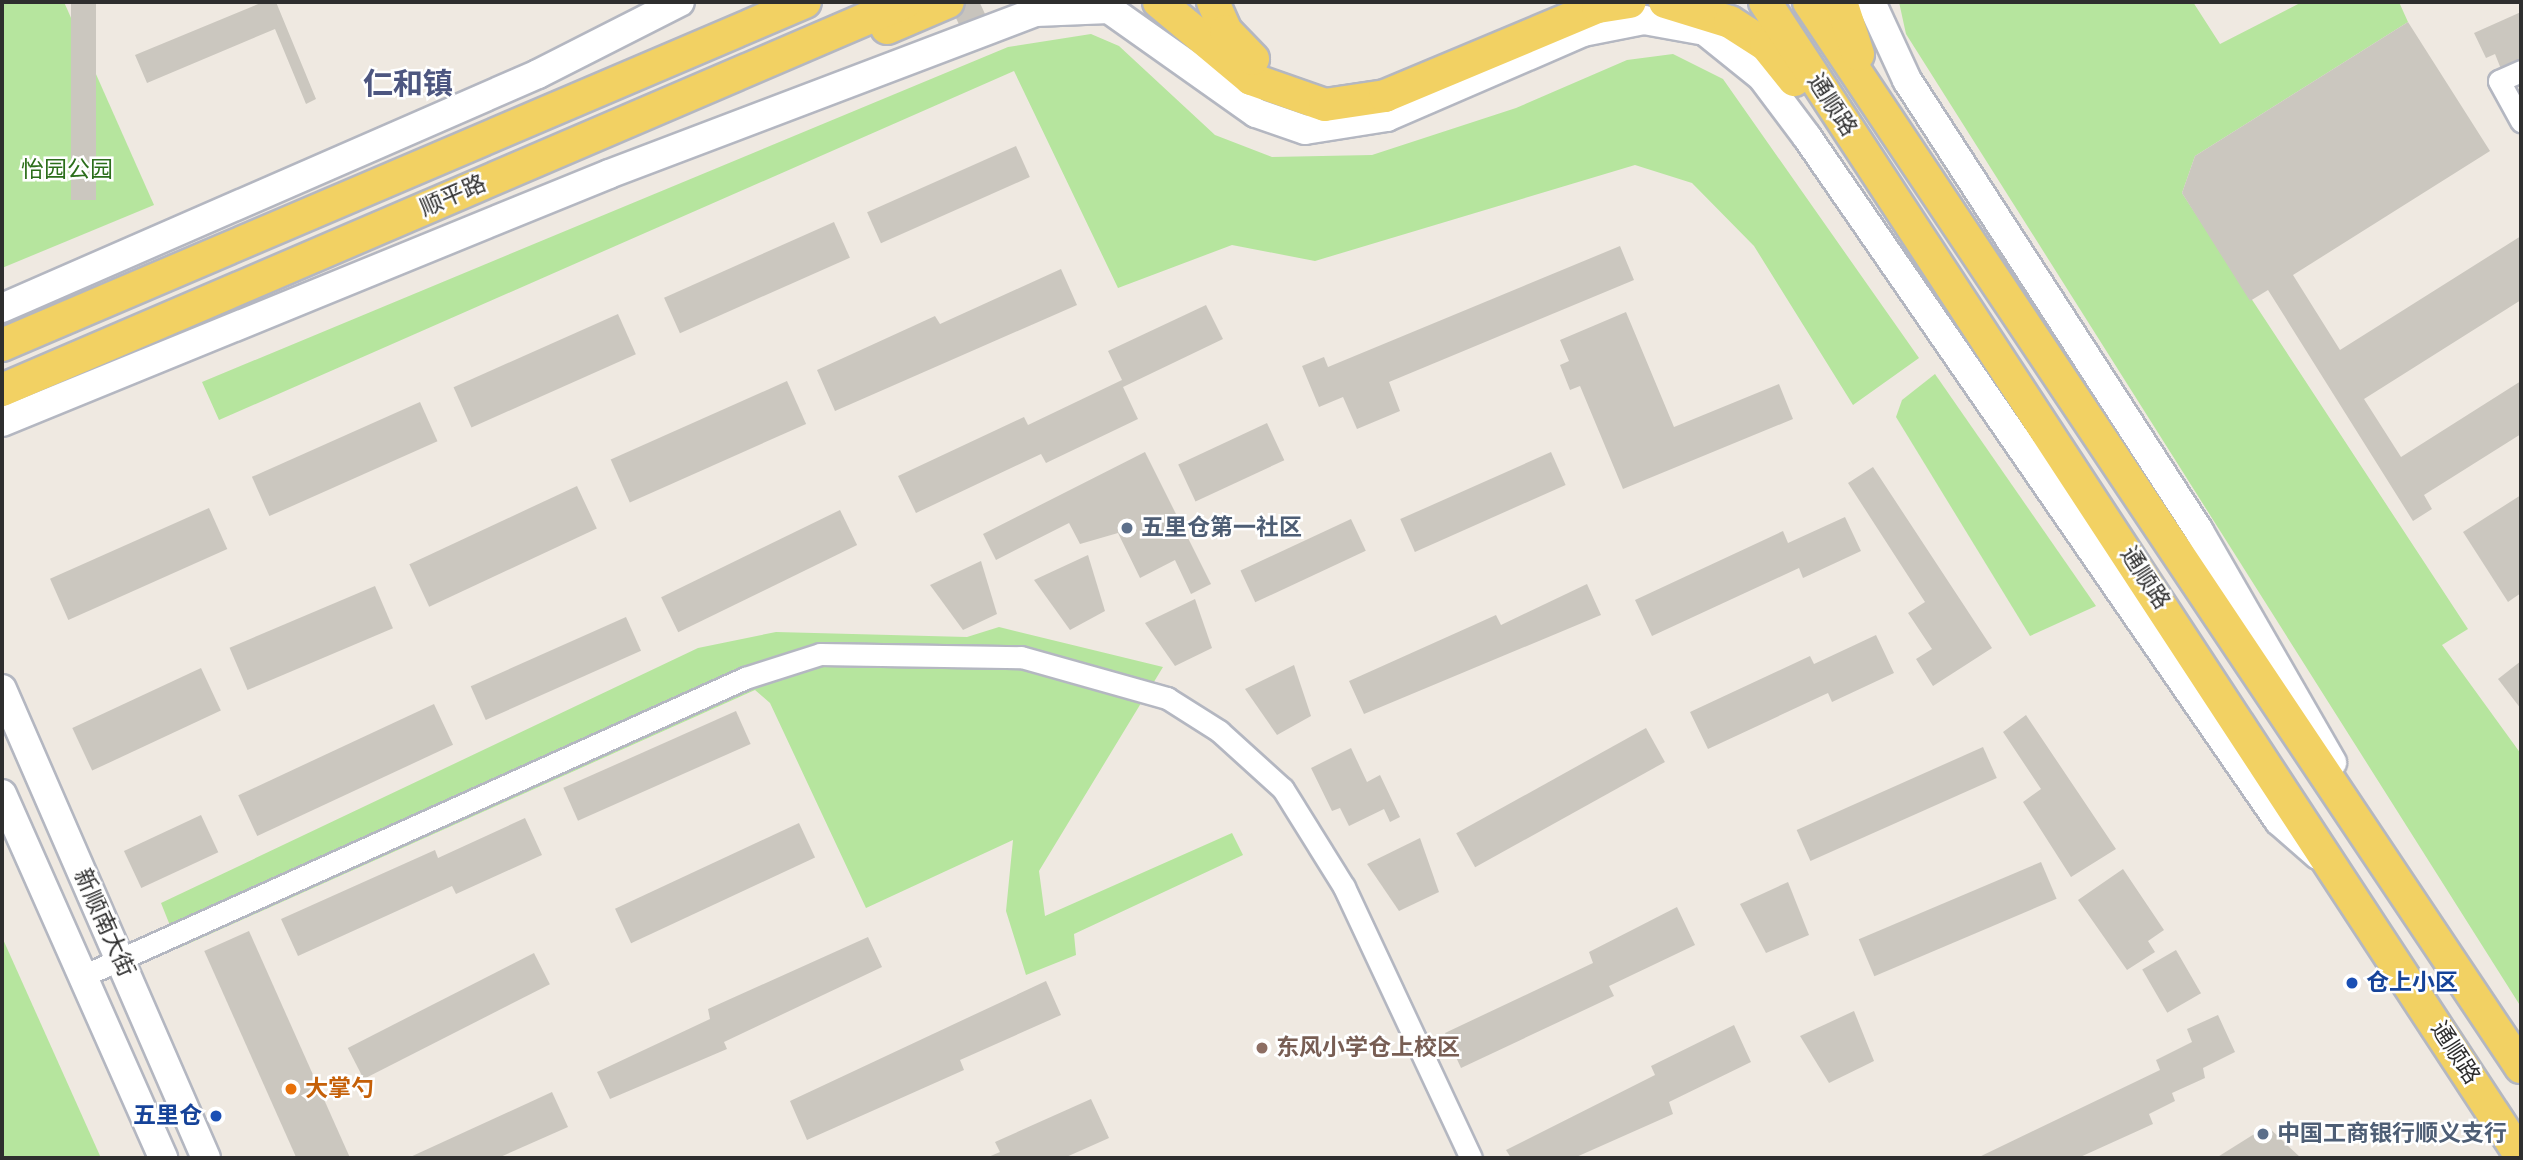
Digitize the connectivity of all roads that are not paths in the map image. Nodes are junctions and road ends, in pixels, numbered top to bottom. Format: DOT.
graph roads {
  1 [pos="680,2"];
  2 [pos="766,2"];
  3 [pos="805,2"];
  4 [pos="905,2"];
  5 [pos="948,2"];
  6 [pos="1159,2"];
  7 [pos="1213,2"];
  8 [pos="1559,2"];
  9 [pos="1630,2"];
  10 [pos="1665,2"];
  11 [pos="1765,2"];
  12 [pos="1809,2"];
  13 [pos="1841,2"];
  14 [pos="1871,2"];
  15 [pos="2521,71"];
  16 [pos="2521,121"];
  17 [pos="524,122"];
  18 [pos="533,162"];
  19 [pos="1945,212"];
  20 [pos="1910,223"];
  21 [pos="2,308"];
  22 [pos="2,345"];
  23 [pos="2,390"];
  24 [pos="2,422"];
  25 [pos="2,689"];
  26 [pos="2,794"];
  27 [pos="2373,850"];
  28 [pos="2338,873"];
  29 [pos="120,960"];
  30 [pos="83,976"];
  31 [pos="2521,1067"];
  32 [pos="2521,1156"];
  33 [pos="163,1158"];
  34 [pos="206,1158"];
  35 [pos="1471,1158"];
  1 -- 21 [label="street"];
  2 -- 17 [label="main road"];
  3 -- 17 [label="main road, 顺平路"];
  4 -- 18 [label="main road, 顺平路"];
  5 -- 18 [label="main road"];
  6 -- 9 [label="main road"];
  7 -- 8 [label="main road"];
  10 -- 20 [label="main road"];
  11 -- 20 [label="main road, 通顺路"];
  12 -- 19 [label="main road, 通顺路"];
  13 -- 19 [label="main road"];
  14 -- 27 [label="street"];
  15 -- 16 [label="street"];
  17 -- 22 [label="main road, 顺平路"];
  18 -- 23 [label="main road, 顺平路"];
  19 -- 27 [label="main road, 通顺路"];
  20 -- 28 [label="main road, 通顺路"];
  24 -- 28 [label="street"];
  25 -- 29 [label="street, 新顺南大街"];
  26 -- 30 [label="street, 新顺南大街"];
  27 -- 31 [label="main road, 通顺路"];
  28 -- 32 [label="main road, 通顺路"];
  29 -- 30 [label="street"];
  29 -- 34 [label="street, 新顺南大街"];
  29 -- 35 [label="street"];
  30 -- 33 [label="street, 新顺南大街"];
}
